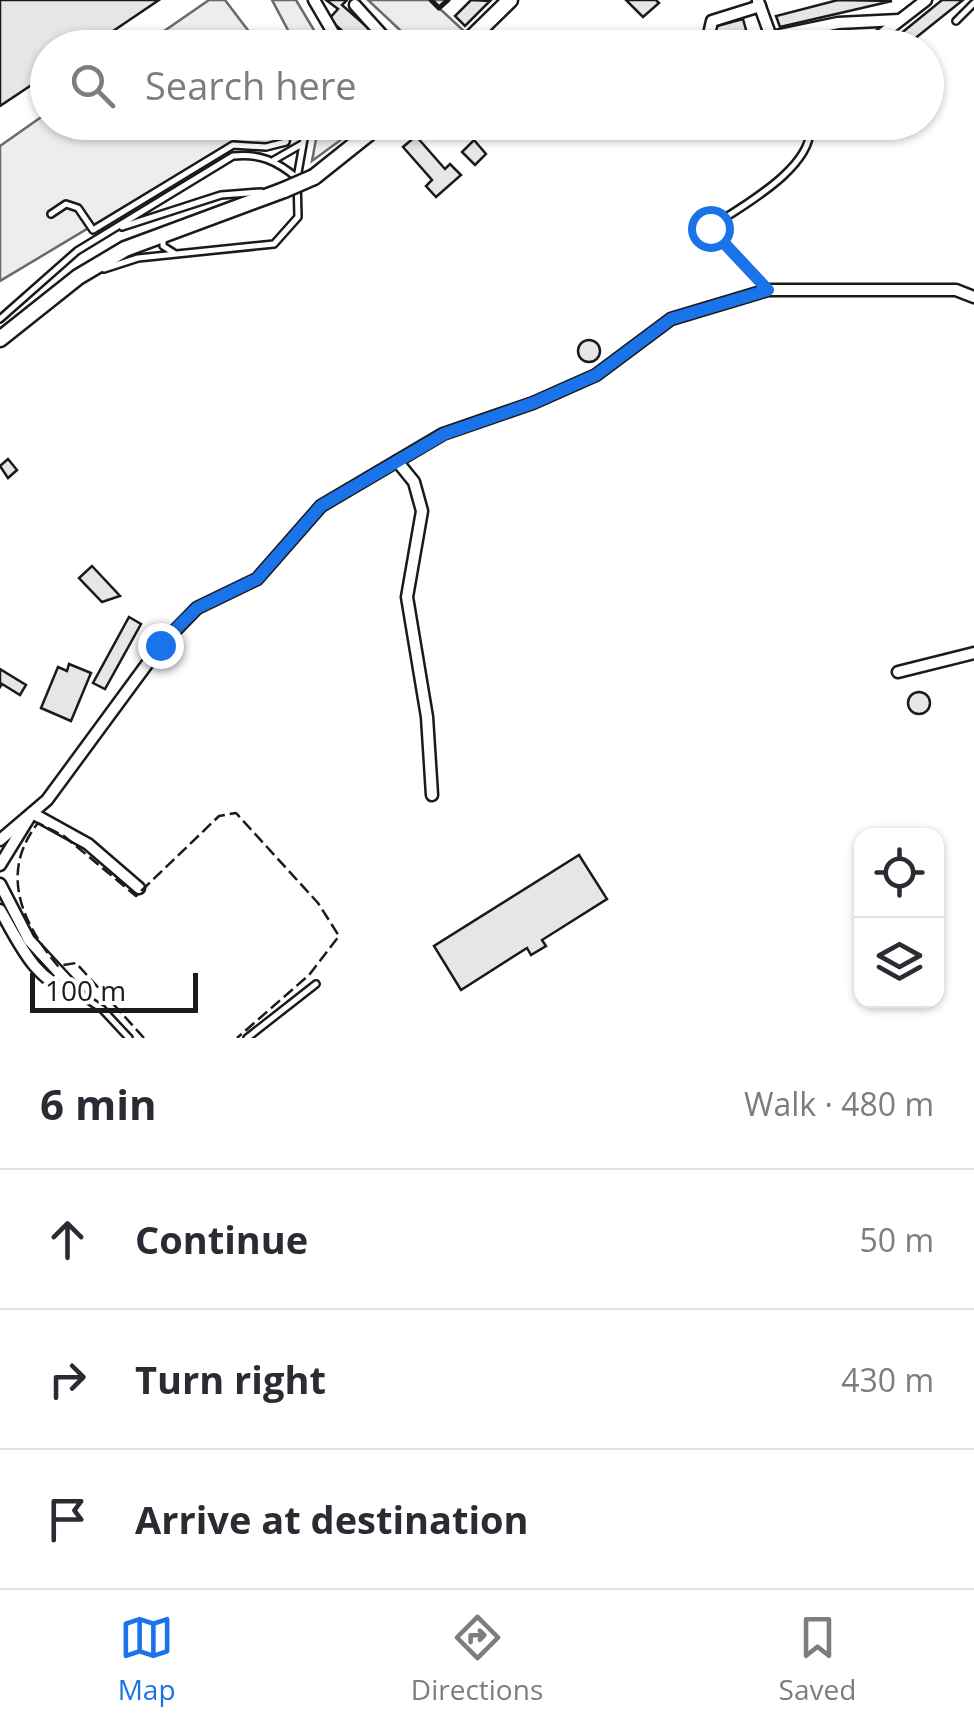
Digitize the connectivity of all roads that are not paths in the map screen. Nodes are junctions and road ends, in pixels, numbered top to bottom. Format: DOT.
graph roads {
  1 [pos="314,0"];
  2 [pos="510,0"];
  3 [pos="921,2"];
  4 [pos="759,3"];
  5 [pos="974,4"];
  6 [pos="355,5"];
  7 [pos="899,20"];
  8 [pos="956,21"];
  9 [pos="332,30"];
  10 [pos="378,30"];
  11 [pos="479,30"];
  12 [pos="710,30"];
  13 [pos="769,30"];
  14 [pos="812,30"];
  15 [pos="886,30"];
  16 [pos="286,140"];
  17 [pos="360,140"];
  18 [pos="803,140"];
  19 [pos="304,141"];
  20 [pos="270,160"];
  21 [pos="297,178"];
  22 [pos="284,190"];
  23 [pos="51,214"];
  24 [pos="111,230"];
  25 [pos="163,234"];
  26 [pos="177,254"];
  27 [pos="78,278"];
  28 [pos="768,290"];
  29 [pos="974,297"];
  30 [pos="0,319"];
  31 [pos="0,339"];
  32 [pos="397,461"];
  33 [pos="974,653"];
  34 [pos="898,672"];
  35 [pos="432,795"];
  36 [pos="32,813"];
  37 [pos="0,840"];
  38 [pos="0,865"];
  39 [pos="0,884"];
  40 [pos="138,888"];
  41 [pos="0,910"];
  42 [pos="316,984"];
  43 [pos="79,994"];
  44 [pos="129,1038"];
  45 [pos="247,1038"];
  1 -- 9 [label="street"];
  2 -- 11 [label="main road"];
  3 -- 7 [label="street"];
  4 -- 12 [label="street"];
  4 -- 13 [label="street"];
  5 -- 8 [label="lane"];
  6 -- 10 [label="street"];
  7 -- 14 [label="street"];
  7 -- 15 [label="street"];
  16 -- 23 [label="lane"];
  17 -- 22 [label="main road, bridge"];
  18 -- 28 [label="lane"];
  19 -- 20 [label="lane"];
  19 -- 21 [label="lane"];
  20 -- 21 [label="lane"];
  20 -- 24 [label="lane"];
  21 -- 26 [label="lane"];
  22 -- 24 [label="lane"];
  22 -- 25 [label="main road"];
  24 -- 30 [label="lane"];
  25 -- 26 [label="lane"];
  25 -- 27 [label="main road"];
  26 -- 27 [label="lane"];
  27 -- 31 [label="main road"];
  28 -- 29 [label="street"];
  28 -- 32 [label="street"];
  32 -- 35 [label="street"];
  32 -- 36 [label="street"];
  33 -- 34 [label="street"];
  36 -- 37 [label="street"];
  36 -- 38 [label="street"];
  36 -- 40 [label="street"];
  39 -- 43 [label="street"];
  41 -- 43 [label="street"];
  42 -- 45 [label="lane"];
  43 -- 44 [label="lane"];
}
